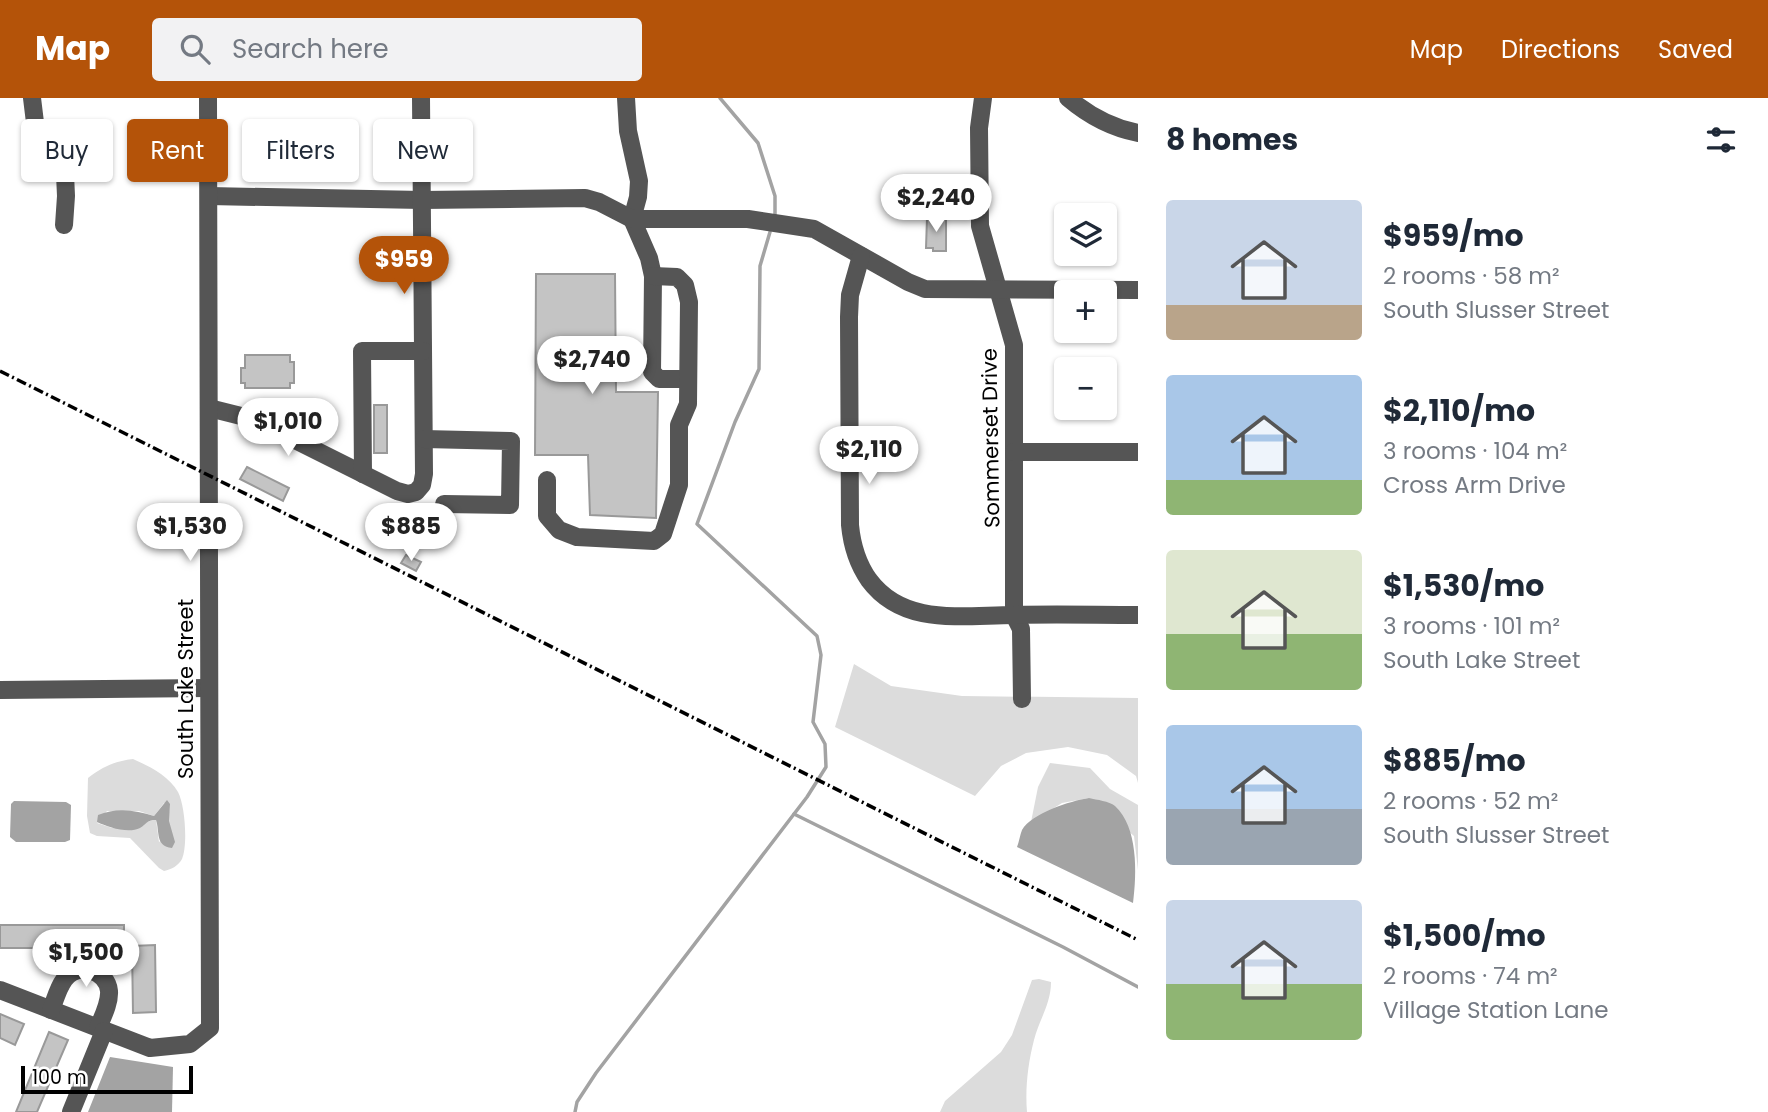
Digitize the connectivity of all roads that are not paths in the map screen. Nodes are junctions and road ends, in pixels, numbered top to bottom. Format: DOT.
graph roads {
  1 [pos="208,98"];
  2 [pos="421,98"];
  3 [pos="626,98"];
  4 [pos="983,98"];
  5 [pos="1068,98"];
  6 [pos="32,105"];
  7 [pos="1138,133"];
  8 [pos="209,196"];
  9 [pos="422,200"];
  10 [pos="632,219"];
  11 [pos="64,225"];
  12 [pos="861,256"];
  13 [pos="653,276"];
  14 [pos="1000,290"];
  15 [pos="1138,290"];
  16 [pos="423,351"];
  17 [pos="688,379"];
  18 [pos="209,408"];
  19 [pos="424,439"];
  20 [pos="1014,452"];
  21 [pos="1138,452"];
  22 [pos="370,477"];
  23 [pos="547,480"];
  24 [pos="444,504"];
  25 [pos="1014,615"];
  26 [pos="1138,615"];
  27 [pos="209,688"];
  28 [pos="0,690"];
  29 [pos="1022,699"];
  30 [pos="0,990"];
  31 [pos="51,1010"];
  32 [pos="101,1029"];
  33 [pos="71,1112"];
  1 -- 8 [label="street, South Lake Street"];
  2 -- 9 [label="street"];
  3 -- 10 [label="street"];
  4 -- 14 [label="street, Sommerset Drive"];
  5 -- 7 [label="street"];
  6 -- 11 [label="street"];
  8 -- 9 [label="street"];
  8 -- 18 [label="street, South Lake Street"];
  9 -- 10 [label="street"];
  9 -- 16 [label="street"];
  10 -- 12 [label="street"];
  10 -- 13 [label="street"];
  12 -- 14 [label="street"];
  12 -- 25 [label="street"];
  13 -- 17 [label="street"];
  13 -- 17 [label="street"];
  14 -- 15 [label="street"];
  14 -- 20 [label="street, Sommerset Drive"];
  16 -- 19 [label="street"];
  16 -- 22 [label="street"];
  17 -- 23 [label="street"];
  18 -- 22 [label="street"];
  18 -- 27 [label="street, South Lake Street"];
  19 -- 22 [label="street"];
  19 -- 24 [label="street"];
  20 -- 21 [label="street"];
  20 -- 25 [label="street, Sommerset Drive"];
  25 -- 26 [label="street"];
  25 -- 29 [label="street, Sommerset Drive"];
  27 -- 28 [label="street"];
  27 -- 32 [label="street, South Lake Street"];
  30 -- 31 [label="street"];
  31 -- 32 [label="street"];
  31 -- 32 [label="street"];
  32 -- 33 [label="street"];
}
